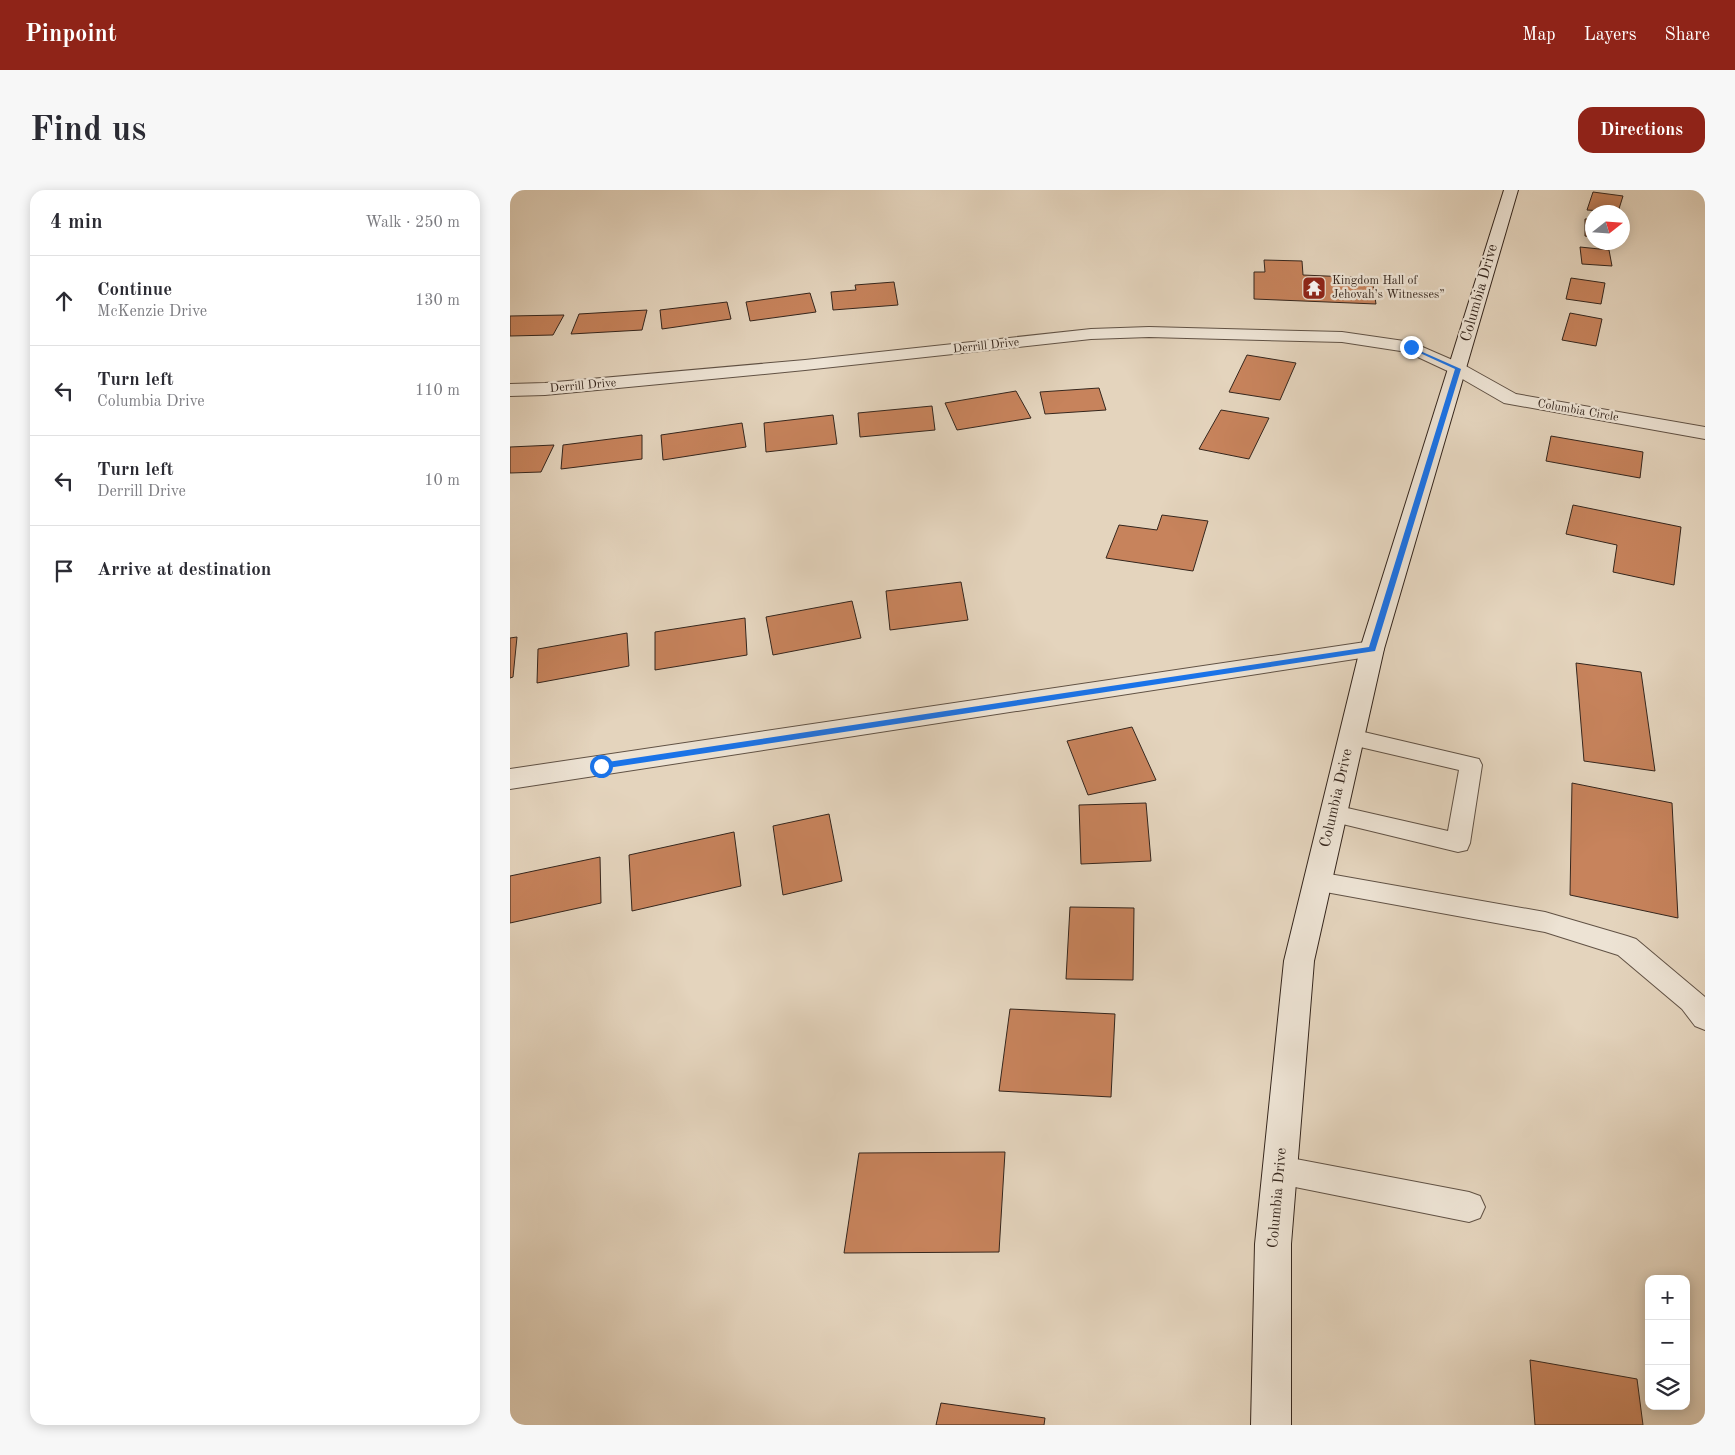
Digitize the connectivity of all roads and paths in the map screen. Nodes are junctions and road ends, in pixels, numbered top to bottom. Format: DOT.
graph roads {
  1 [pos="1511,190"];
  2 [pos="1458,369"];
  3 [pos="510,390"];
  4 [pos="1705,433"];
  5 [pos="1372,649"];
  6 [pos="1351,737"];
  7 [pos="510,780"];
  8 [pos="1334,814"];
  9 [pos="1318,882"];
  10 [pos="1705,1018"];
  11 [pos="1280,1170"];
  12 [pos="1469,1207"];
  13 [pos="1271,1425"];
  1 -- 2 [label="street, Columbia Drive"];
  2 -- 3 [label="street, Derrill Drive"];
  2 -- 4 [label="street, Columbia Circle"];
  2 -- 5 [label="street, Columbia Drive"];
  5 -- 6 [label="street, Columbia Drive"];
  5 -- 7 [label="street"];
  6 -- 8 [label="street, Columbia Drive"];
  6 -- 8 [label="lane"];
  8 -- 9 [label="street, Columbia Drive"];
  9 -- 10 [label="lane"];
  9 -- 11 [label="street, Columbia Drive"];
  11 -- 12 [label="lane"];
  11 -- 13 [label="street, Columbia Drive"];
}
